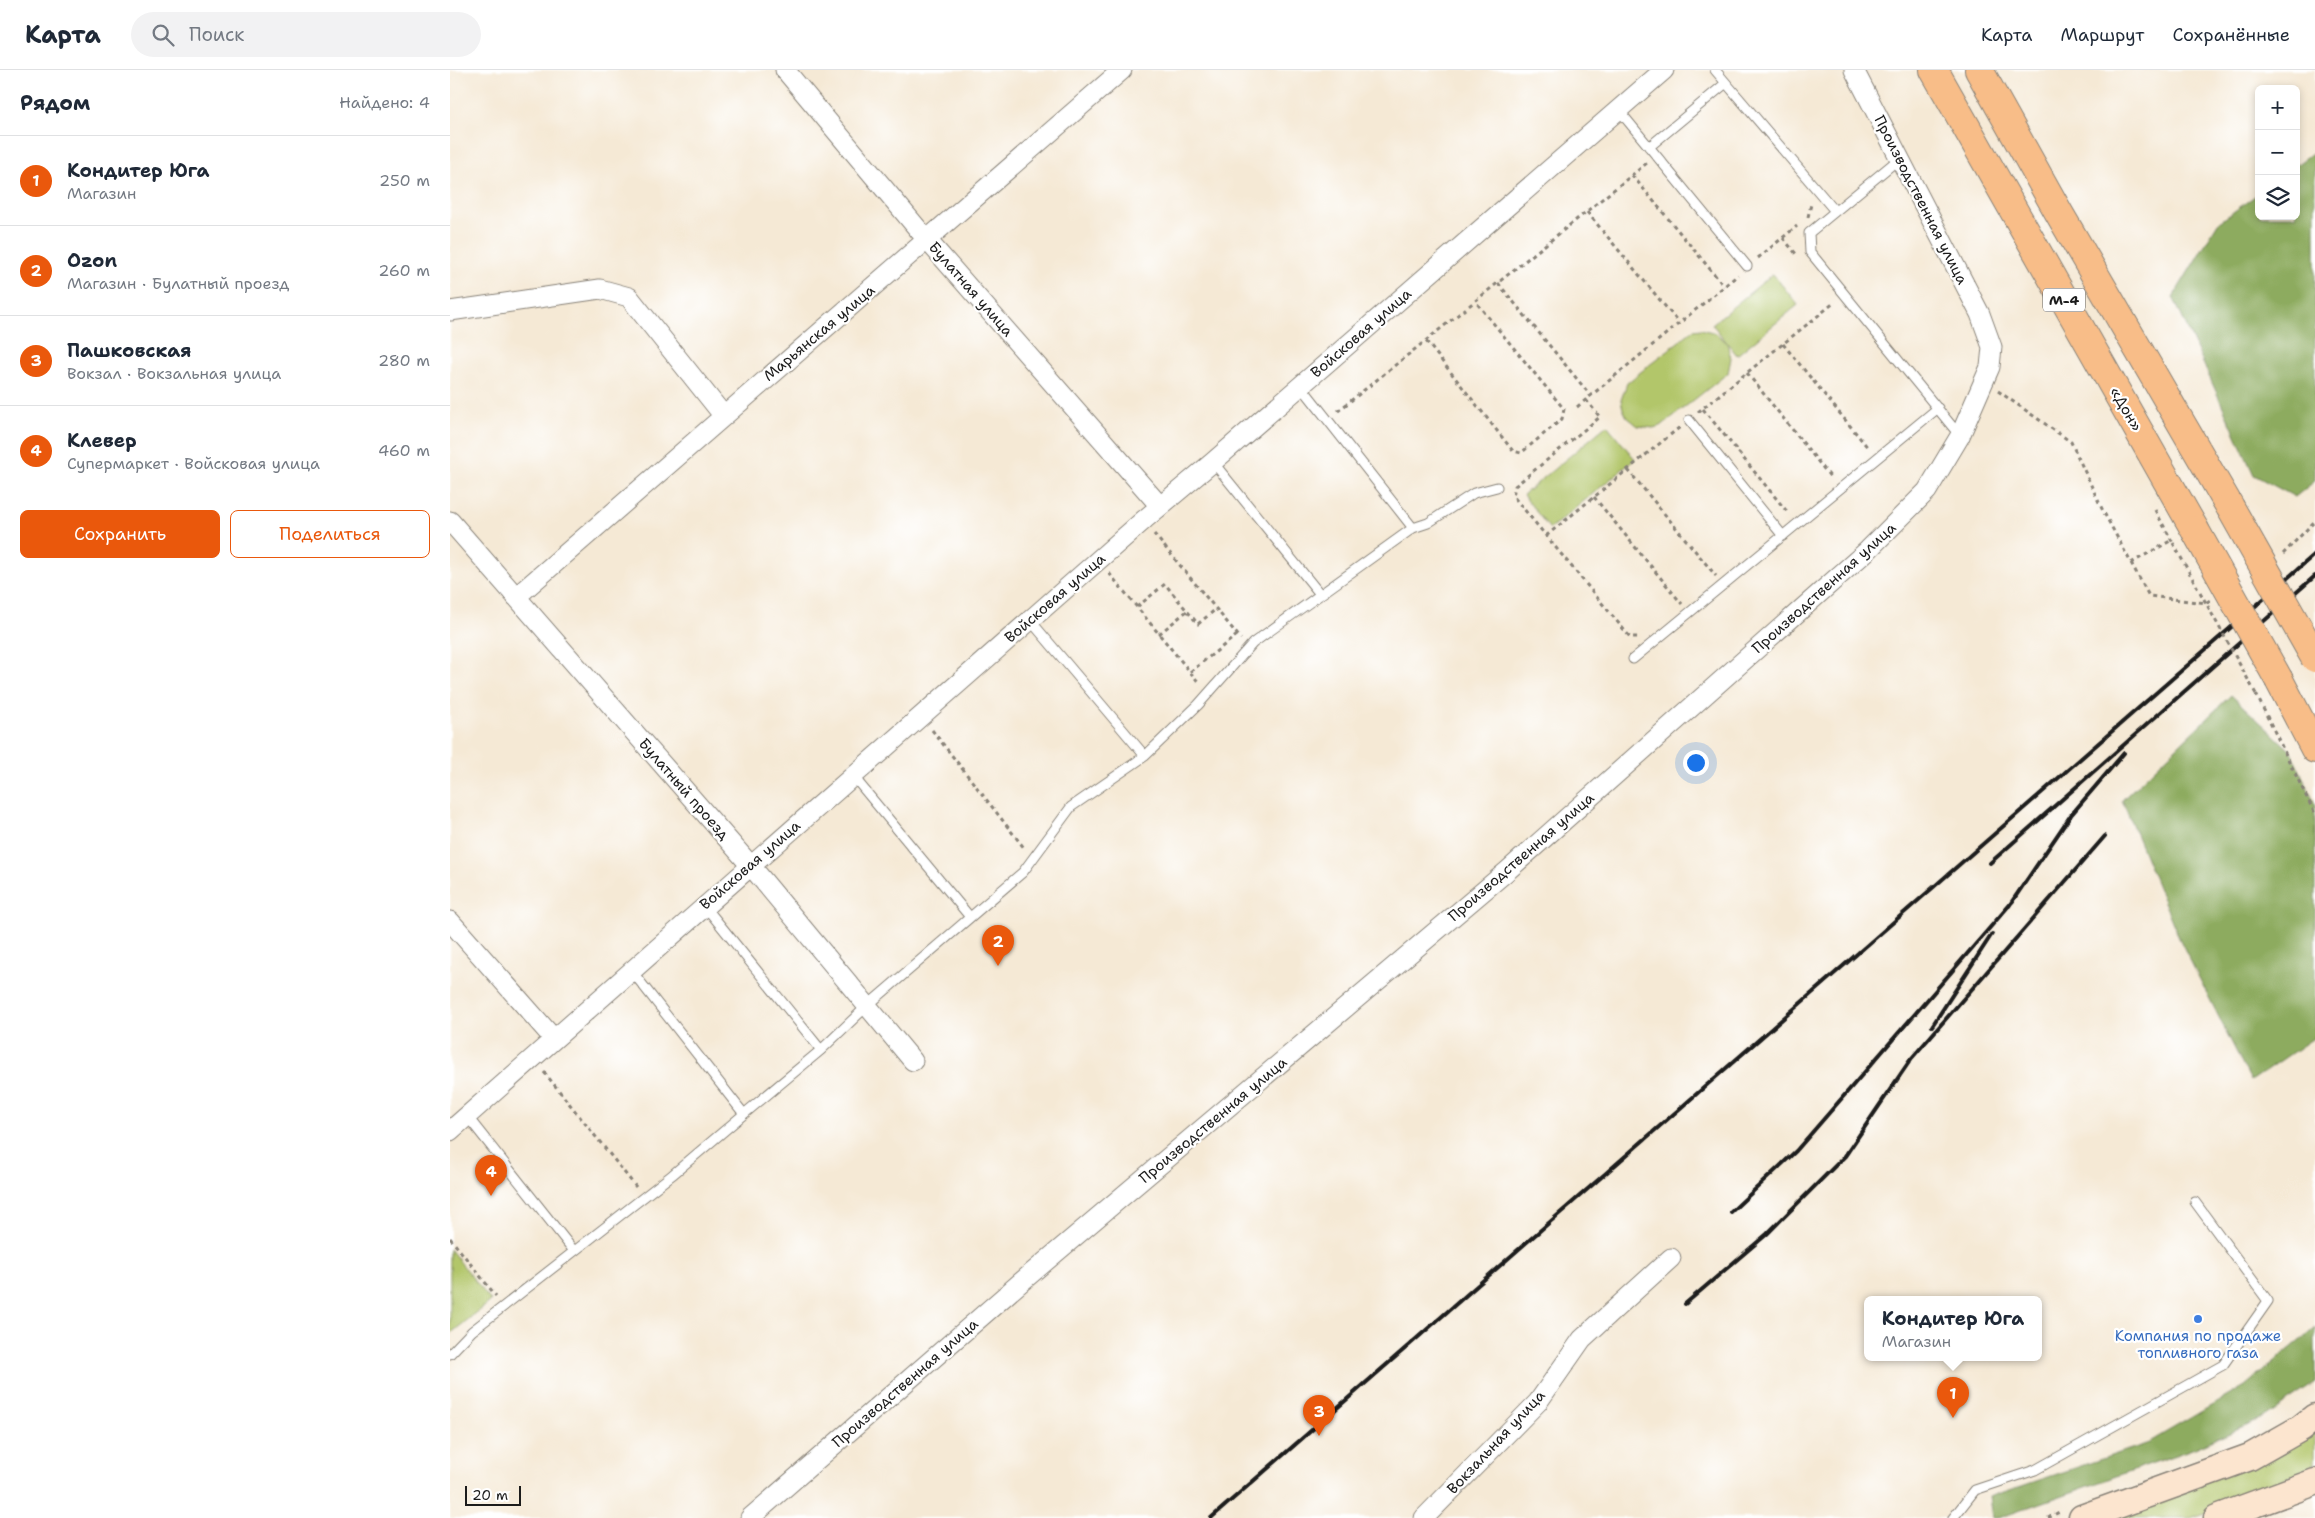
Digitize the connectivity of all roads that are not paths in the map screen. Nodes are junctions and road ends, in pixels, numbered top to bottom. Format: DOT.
graph roads {
  1 [pos="785,70"];
  2 [pos="1122,70"];
  3 [pos="1664,70"];
  4 [pos="1715,70"];
  5 [pos="1854,70"];
  6 [pos="1934,70"];
  7 [pos="1979,70"];
  8 [pos="1726,83"];
  9 [pos="1618,109"];
  10 [pos="1649,147"];
  11 [pos="1900,158"];
  12 [pos="1835,211"];
  13 [pos="928,240"];
  14 [pos="1748,266"];
  15 [pos="450,311"];
  16 [pos="1301,386"];
  17 [pos="1938,408"];
  18 [pos="723,415"];
  19 [pos="1689,420"];
  20 [pos="1960,436"];
  21 [pos="1213,462"];
  22 [pos="1497,487"];
  23 [pos="1160,506"];
  24 [pos="450,521"];
  25 [pos="1413,528"];
  26 [pos="1782,536"];
  27 [pos="1320,594"];
  28 [pos="516,597"];
  29 [pos="1030,619"];
  30 [pos="2315,658"];
  31 [pos="1633,659"];
  32 [pos="2315,749"];
  33 [pos="1145,756"];
  34 [pos="852,776"];
  35 [pos="751,866"];
  36 [pos="704,905"];
  37 [pos="970,917"];
  38 [pos="450,921"];
  39 [pos="631,970"];
  40 [pos="867,1006"];
  41 [pos="554,1039"];
  42 [pos="821,1050"];
  43 [pos="913,1061"];
  44 [pos="744,1114"];
  45 [pos="467,1116"];
  46 [pos="450,1131"];
  47 [pos="2195,1202"];
  48 [pos="574,1251"];
  49 [pos="1671,1258"];
  50 [pos="450,1354"];
  51 [pos="2315,1417"];
  52 [pos="2315,1482"];
  53 [pos="750,1518"];
  54 [pos="1424,1518"];
  55 [pos="1953,1518"];
  56 [pos="2082,1518"];
  57 [pos="2217,1518"];
  1 -- 13 [label="street, Булатная улица"];
  2 -- 13 [label="street, Марьянская улица"];
  3 -- 9 [label="street, Войсковая улица"];
  4 -- 8 [label="lane"];
  5 -- 11 [label="street, Производственная улица"];
  6 -- 32 [label="highway, «Дон» / М-4, bridge"];
  7 -- 30 [label="highway, М-4, bridge"];
  8 -- 10 [label="lane"];
  8 -- 12 [label="lane"];
  9 -- 10 [label="lane"];
  9 -- 16 [label="street, Войсковая улица"];
  10 -- 14 [label="lane"];
  11 -- 12 [label="lane"];
  11 -- 20 [label="street, Производственная улица"];
  12 -- 17 [label="lane"];
  13 -- 18 [label="street, Марьянская улица"];
  13 -- 23 [label="street, Булатная улица"];
  15 -- 18 [label="street"];
  16 -- 21 [label="street, Войсковая улица"];
  16 -- 25 [label="lane"];
  17 -- 20 [label="lane"];
  17 -- 26 [label="lane"];
  18 -- 28 [label="street, Марьянская улица"];
  19 -- 26 [label="lane"];
  20 -- 53 [label="street, Производственная улица"];
  21 -- 23 [label="street, Войсковая улица"];
  21 -- 27 [label="lane"];
  22 -- 25 [label="lane"];
  23 -- 29 [label="street, Войсковая улица"];
  24 -- 28 [label="street, Булатный проезд"];
  25 -- 27 [label="lane"];
  26 -- 31 [label="lane"];
  27 -- 33 [label="lane"];
  28 -- 35 [label="street, Булатный проезд"];
  29 -- 33 [label="lane"];
  29 -- 34 [label="street, Войсковая улица"];
  33 -- 37 [label="lane"];
  34 -- 35 [label="street, Войсковая улица"];
  34 -- 37 [label="lane"];
  35 -- 36 [label="street, Войсковая улица"];
  35 -- 40 [label="street, Булатный проезд"];
  36 -- 39 [label="street, Войсковая улица"];
  36 -- 42 [label="lane"];
  37 -- 40 [label="lane"];
  38 -- 41 [label="street"];
  39 -- 41 [label="street, Войсковая улица"];
  39 -- 44 [label="lane"];
  40 -- 42 [label="lane"];
  40 -- 43 [label="street, Булатный проезд"];
  41 -- 45 [label="street, Войсковая улица"];
  42 -- 44 [label="lane"];
  44 -- 48 [label="lane"];
  45 -- 46 [label="street, Войсковая улица"];
  45 -- 48 [label="lane"];
  47 -- 55 [label="lane"];
  48 -- 50 [label="lane"];
  49 -- 54 [label="street, Вокзальная улица"];
  51 -- 56 [label="main road"];
  52 -- 57 [label="main road"];
}
